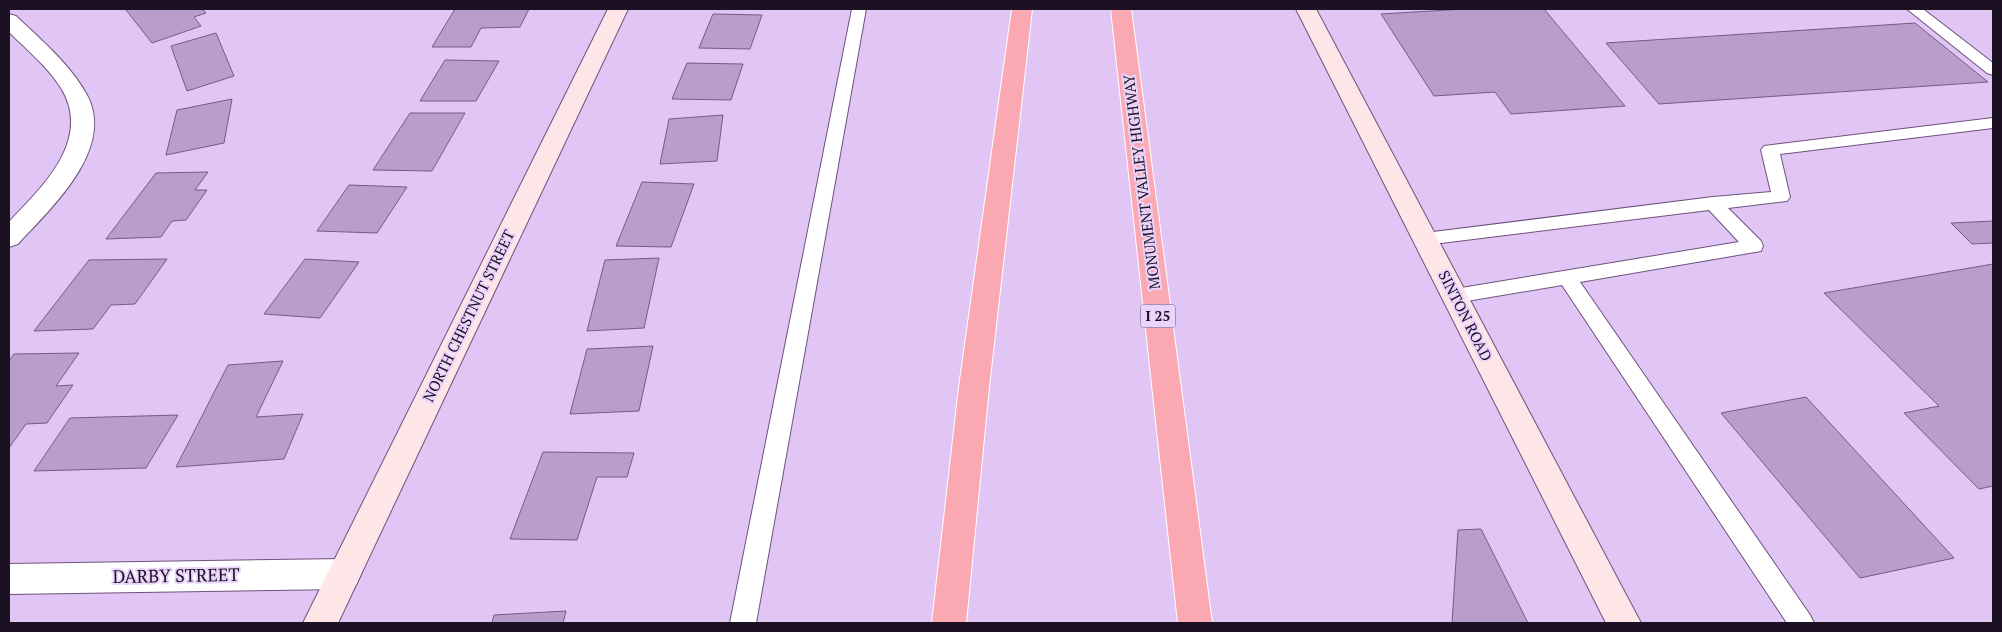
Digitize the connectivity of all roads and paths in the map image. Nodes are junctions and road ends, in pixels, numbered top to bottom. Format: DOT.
graph roads {
  1 [pos="618,9"];
  2 [pos="859,9"];
  3 [pos="1022,9"];
  4 [pos="1121,9"];
  5 [pos="1306,9"];
  6 [pos="1914,9"];
  7 [pos="9,20"];
  8 [pos="1993,70"];
  9 [pos="1993,123"];
  10 [pos="1713,203"];
  11 [pos="9,238"];
  12 [pos="1425,239"];
  13 [pos="1567,278"];
  14 [pos="1455,296"];
  15 [pos="344,574"];
  16 [pos="9,579"];
  17 [pos="320,623"];
  18 [pos="743,623"];
  19 [pos="949,623"];
  20 [pos="1195,623"];
  21 [pos="1624,623"];
  22 [pos="1801,623"];
  1 -- 15 [label="street, NORTH CHESTNUT STREET"];
  2 -- 18 [label="lane"];
  3 -- 19 [label="highway"];
  4 -- 20 [label="highway, MONUMENT VALLEY HIGHWAY / I 25"];
  5 -- 12 [label="street, SINTON ROAD"];
  6 -- 8 [label="lane"];
  7 -- 11 [label="street"];
  9 -- 10 [label="lane"];
  10 -- 12 [label="lane"];
  10 -- 13 [label="lane"];
  12 -- 14 [label="street, SINTON ROAD"];
  13 -- 14 [label="lane"];
  13 -- 22 [label="lane"];
  14 -- 21 [label="street, SINTON ROAD"];
  15 -- 16 [label="street, DARBY STREET"];
  15 -- 17 [label="street, NORTH CHESTNUT STREET"];
}
